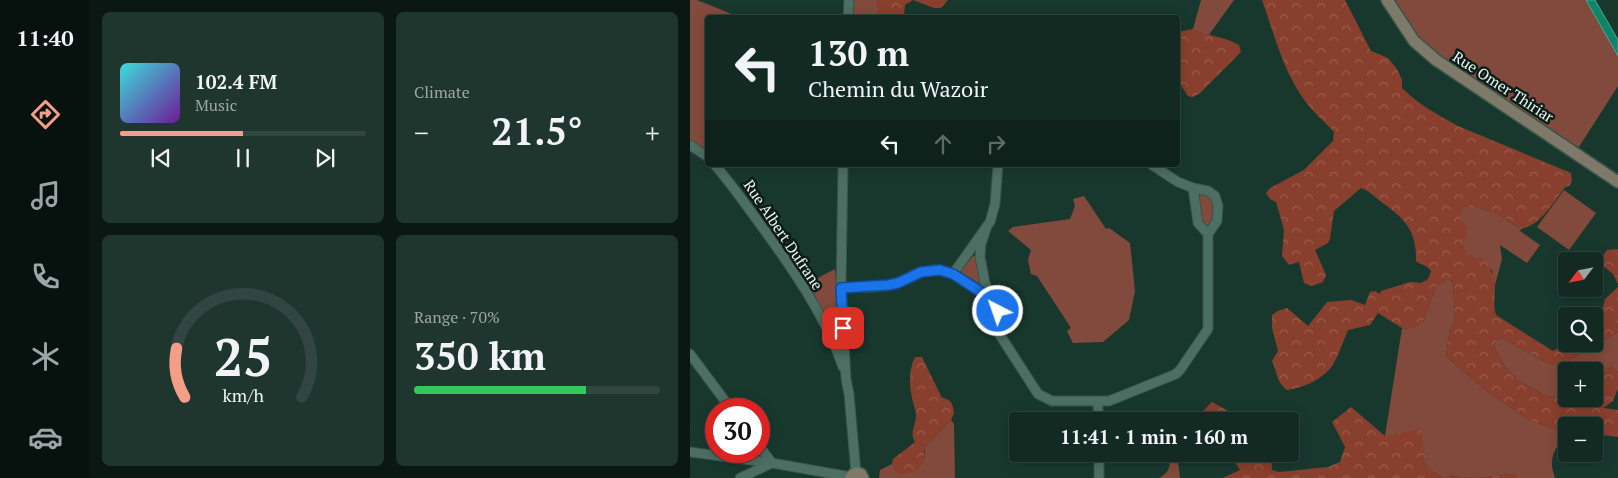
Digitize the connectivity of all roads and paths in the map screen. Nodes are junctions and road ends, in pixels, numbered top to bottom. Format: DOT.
graph roads {
  1 [pos="849,0"];
  2 [pos="1388,0"];
  3 [pos="848,15"];
  4 [pos="690,145"];
  5 [pos="705,155"];
  6 [pos="717,167"];
  7 [pos="843,167"];
  8 [pos="998,167"];
  9 [pos="1155,167"];
  10 [pos="1618,182"];
  11 [pos="1193,188"];
  12 [pos="986,229"];
  13 [pos="1208,234"];
  14 [pos="953,274"];
  15 [pos="841,288"];
  16 [pos="993,300"];
  17 [pos="690,354"];
  18 [pos="846,379"];
  19 [pos="723,398"];
  20 [pos="1098,402"];
  21 [pos="1098,412"];
  22 [pos="690,452"];
  23 [pos="770,460"];
  24 [pos="1099,462"];
  25 [pos="772,463"];
  26 [pos="855,477"];
  27 [pos="740,478"];
  28 [pos="1099,478"];
  1 -- 3 [label="street"];
  2 -- 10 [label="street, Rue Omer Thiriar"];
  4 -- 5 [label="street"];
  6 -- 18 [label="street, Rue Albert Dufrane"];
  7 -- 15 [label="street"];
  8 -- 12 [label="street"];
  9 -- 11 [label="street"];
  11 -- 13 [label="street"];
  11 -- 13 [label="street"];
  12 -- 14 [label="street"];
  12 -- 16 [label="street"];
  13 -- 20 [label="street"];
  14 -- 15 [label="street"];
  14 -- 16 [label="street"];
  15 -- 18 [label="street"];
  16 -- 20 [label="street"];
  17 -- 19 [label="street"];
  18 -- 26 [label="street"];
  20 -- 21 [label="street"];
  22 -- 25 [label="street"];
  23 -- 25 [label="street"];
  24 -- 28 [label="street"];
  25 -- 26 [label="street"];
  25 -- 27 [label="street"];
}
